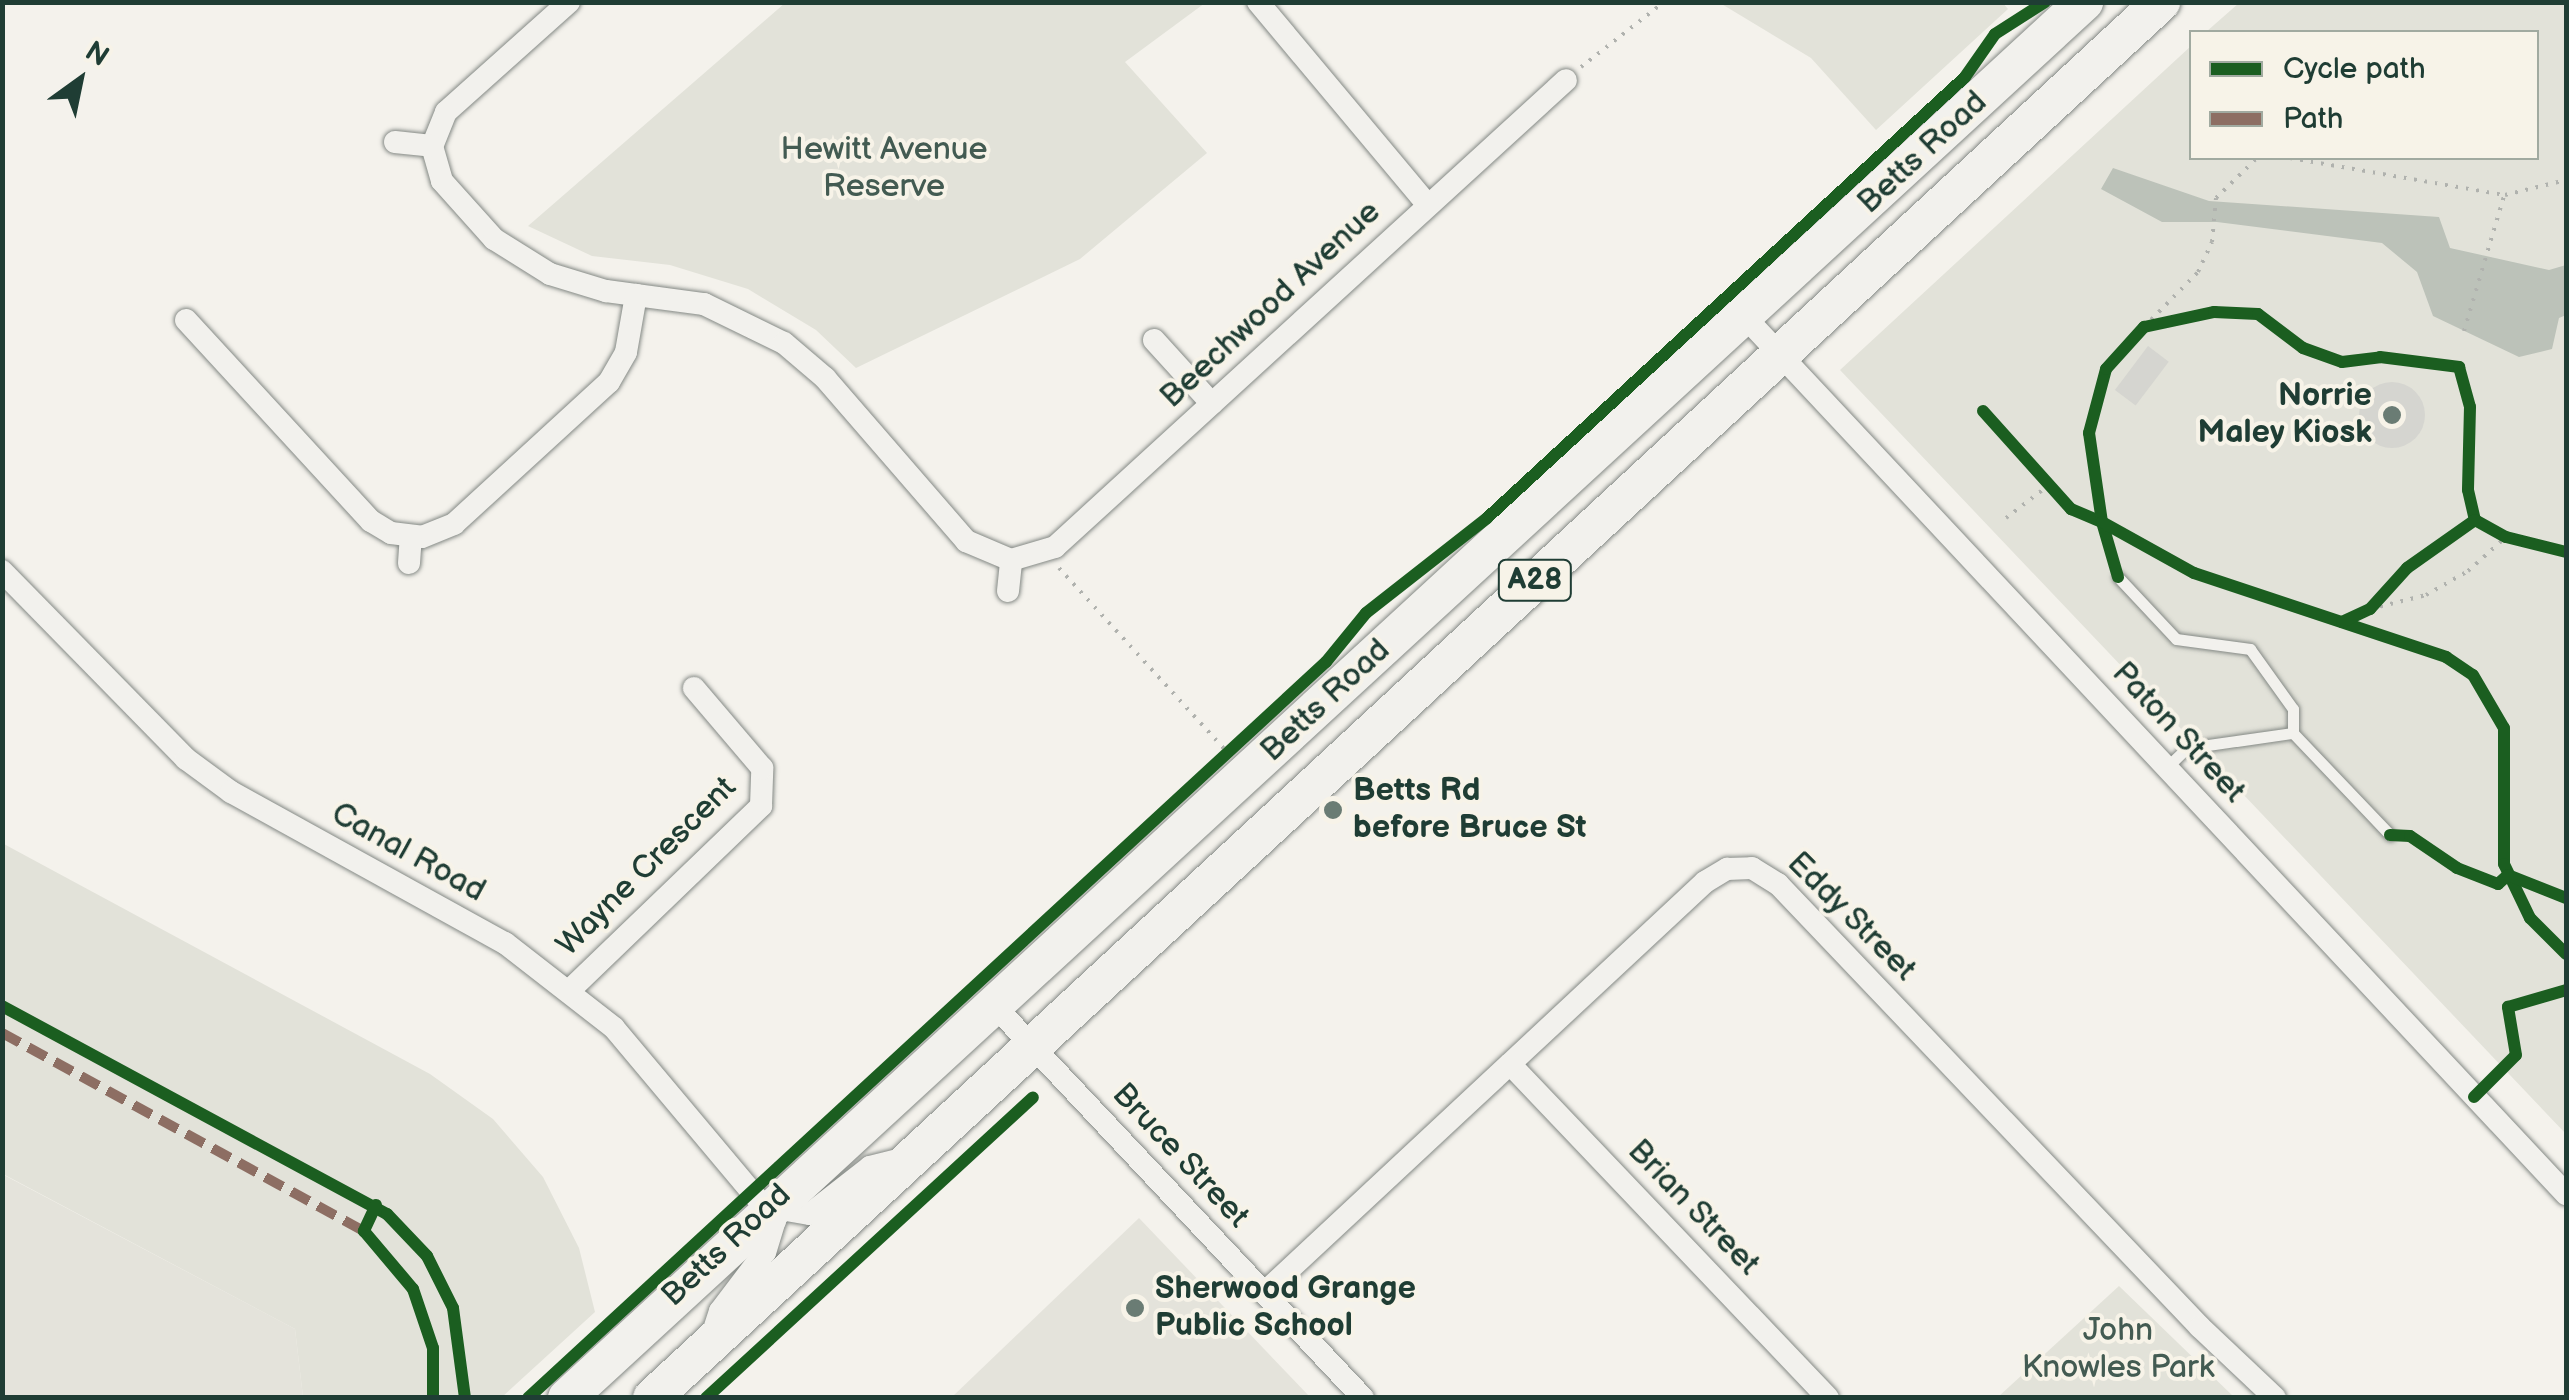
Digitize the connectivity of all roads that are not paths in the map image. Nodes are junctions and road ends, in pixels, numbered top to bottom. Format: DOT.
graph roads {
  1 [pos="569,2"];
  2 [pos="1258,2"];
  3 [pos="2084,2"];
  4 [pos="2161,2"];
  5 [pos="1566,80"];
  6 [pos="394,142"];
  7 [pos="432,146"];
  8 [pos="1428,205"];
  9 [pos="636,295"];
  10 [pos="1744,316"];
  11 [pos="186,320"];
  12 [pos="1154,340"];
  13 [pos="1778,353"];
  14 [pos="1212,404"];
  15 [pos="411,537"];
  16 [pos="1011,560"];
  17 [pos="409,564"];
  18 [pos="2,572"];
  19 [pos="2118,577"];
  20 [pos="1008,591"];
  21 [pos="694,688"];
  22 [pos="2293,733"];
  23 [pos="2166,768"];
  24 [pos="2390,835"];
  25 [pos="572,989"];
  26 [pos="991,1002"];
  27 [pos="1032,1045"];
  28 [pos="1510,1064"];
  29 [pos="910,1157"];
  30 [pos="2566,1194"];
  31 [pos="769,1206"];
  32 [pos="1264,1292"];
  33 [pos="708,1344"];
  34 [pos="567,1398"];
  35 [pos="652,1398"];
  36 [pos="1363,1398"];
  37 [pos="1828,1398"];
  38 [pos="2275,1398"];
  1 -- 7 [label="street"];
  2 -- 8 [label="street"];
  3 -- 10 [label="highway, Betts Road / A28"];
  4 -- 13 [label="highway, Betts Road / A28"];
  5 -- 8 [label="street, Beechwood Avenue"];
  6 -- 7 [label="street"];
  7 -- 9 [label="street"];
  8 -- 14 [label="street, Beechwood Avenue"];
  9 -- 15 [label="street"];
  9 -- 16 [label="street"];
  10 -- 13 [label="street, Paton Street"];
  10 -- 26 [label="highway, Betts Road / A28"];
  11 -- 15 [label="street"];
  12 -- 14 [label="street"];
  13 -- 23 [label="street, Paton Street"];
  13 -- 27 [label="highway, Betts Road / A28"];
  14 -- 16 [label="street, Beechwood Avenue"];
  15 -- 17 [label="street"];
  16 -- 20 [label="street"];
  18 -- 25 [label="street, Canal Road"];
  19 -- 22 [label="lane"];
  21 -- 25 [label="street, Wayne Crescent"];
  22 -- 23 [label="lane"];
  22 -- 24 [label="lane"];
  23 -- 30 [label="street, Paton Street"];
  25 -- 31 [label="street, Canal Road"];
  26 -- 27 [label="street, Bruce Street"];
  26 -- 31 [label="highway, Betts Road / A28"];
  27 -- 29 [label="highway, Betts Road / A28"];
  27 -- 32 [label="street, Bruce Street"];
  28 -- 32 [label="street, Eddy Street"];
  28 -- 37 [label="street, Brian Street"];
  28 -- 38 [label="street, Eddy Street"];
  29 -- 31 [label="street"];
  29 -- 33 [label="highway, Betts Road / A28"];
  31 -- 33 [label="street"];
  31 -- 34 [label="highway, Betts Road / A28"];
  32 -- 36 [label="street, Bruce Street"];
  33 -- 35 [label="highway, Betts Road / A28"];
}
